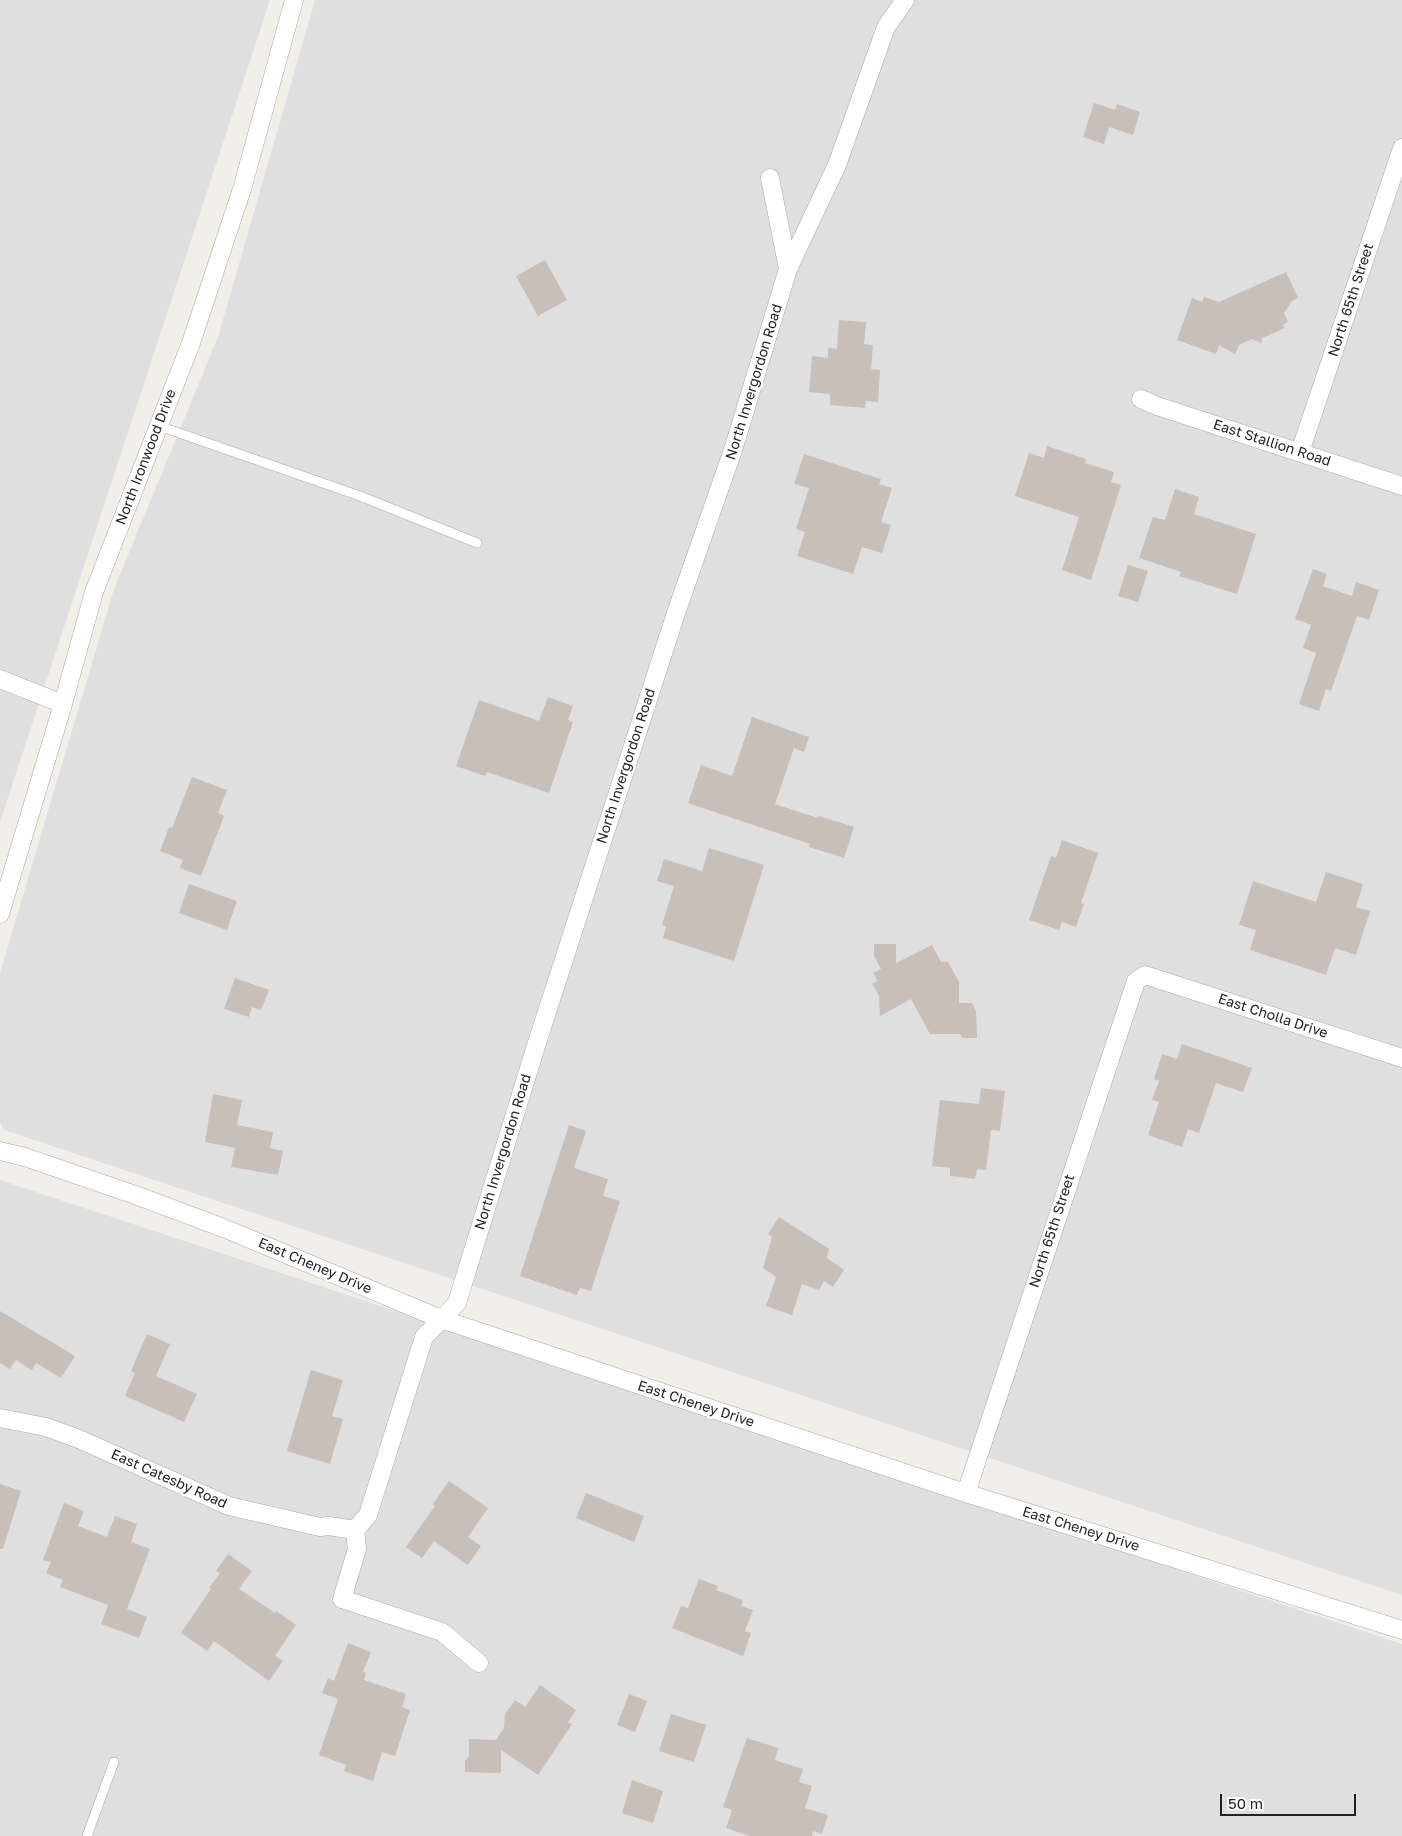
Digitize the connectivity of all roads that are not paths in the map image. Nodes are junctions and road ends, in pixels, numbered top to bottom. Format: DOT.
graph roads {
  1 [pos="294,0"];
  2 [pos="905,0"];
  3 [pos="1402,148"];
  4 [pos="770,178"];
  5 [pos="788,270"];
  6 [pos="1142,399"];
  7 [pos="159,426"];
  8 [pos="1300,452"];
  9 [pos="1402,486"];
  10 [pos="477,544"];
  11 [pos="0,679"];
  12 [pos="63,704"];
  13 [pos="0,914"];
  14 [pos="1145,975"];
  15 [pos="1402,1058"];
  16 [pos="0,1151"];
  17 [pos="441,1319"];
  18 [pos="0,1418"];
  19 [pos="966,1493"];
  20 [pos="355,1530"];
  21 [pos="1402,1630"];
  22 [pos="479,1663"];
  23 [pos="114,1762"];
  24 [pos="88,1836"];
  1 -- 7 [label="street, North Ironwood Drive"];
  2 -- 5 [label="street, North Invergordon Road"];
  3 -- 8 [label="street, North 65th Street"];
  4 -- 5 [label="street"];
  5 -- 17 [label="street, North Invergordon Road"];
  6 -- 8 [label="street, East Stallion Road"];
  7 -- 10 [label="lane"];
  7 -- 12 [label="street, North Ironwood Drive"];
  8 -- 9 [label="street, East Stallion Road"];
  11 -- 12 [label="street"];
  12 -- 13 [label="street, North Ironwood Drive"];
  14 -- 15 [label="street, East Cholla Drive"];
  14 -- 19 [label="street, North 65th Street"];
  16 -- 17 [label="street, East Cheney Drive"];
  17 -- 19 [label="street, East Cheney Drive"];
  17 -- 20 [label="street, North Invergordon Road"];
  18 -- 20 [label="street, East Catesby Road"];
  19 -- 21 [label="street, East Cheney Drive"];
  20 -- 22 [label="street"];
  23 -- 24 [label="lane"];
}
